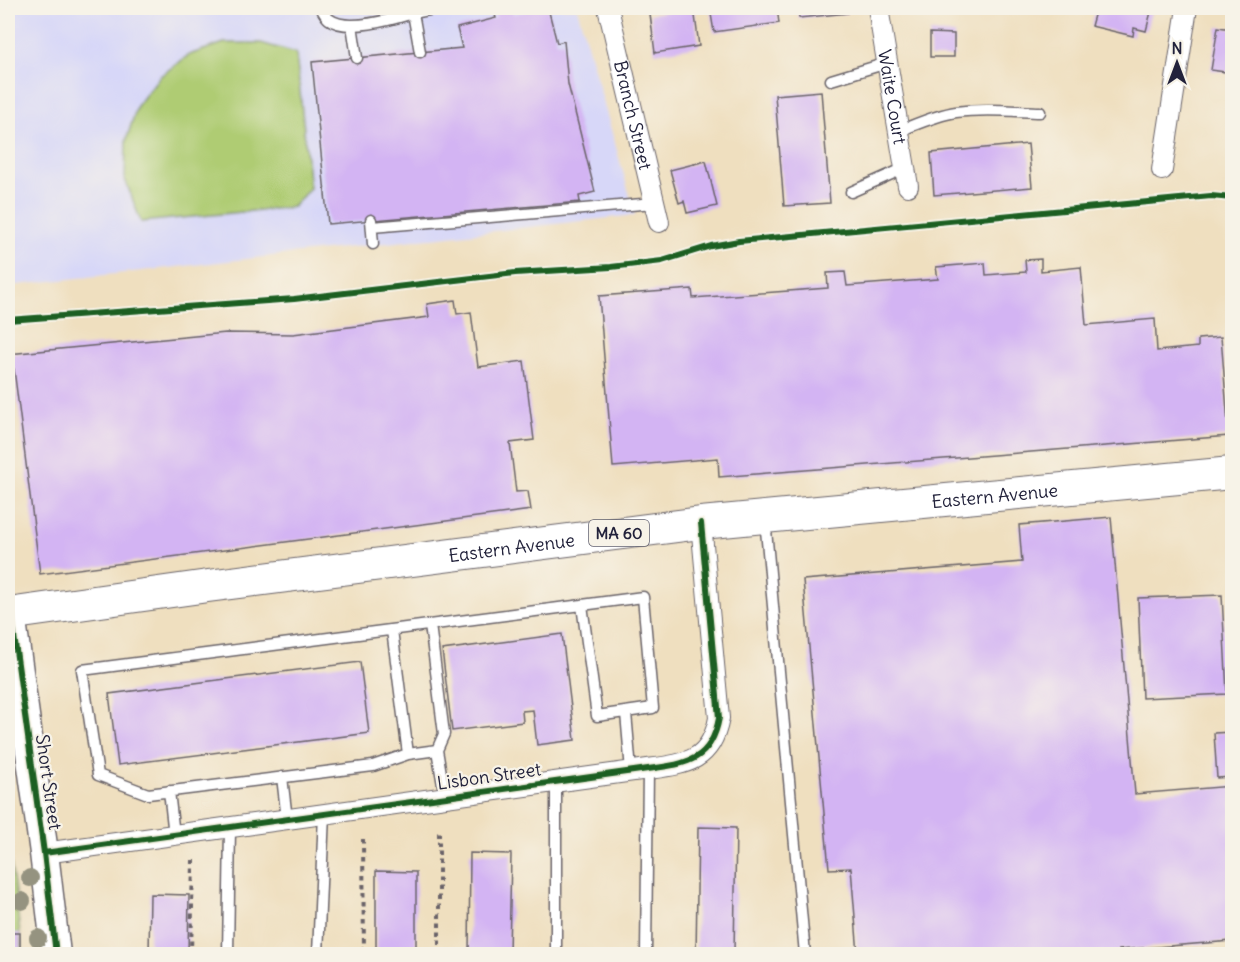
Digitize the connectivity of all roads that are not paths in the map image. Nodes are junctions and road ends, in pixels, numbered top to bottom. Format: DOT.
graph roads {
  1 [pos="321,8"];
  2 [pos="439,8"];
  3 [pos="608,8"];
  4 [pos="878,8"];
  5 [pos="1187,8"];
  6 [pos="411,10"];
  7 [pos="352,25"];
  8 [pos="420,52"];
  9 [pos="357,58"];
  10 [pos="887,63"];
  11 [pos="831,80"];
  12 [pos="1040,112"];
  13 [pos="899,131"];
  14 [pos="1161,170"];
  15 [pos="907,177"];
  16 [pos="851,192"];
  17 [pos="657,212"];
  18 [pos="373,244"];
  19 [pos="1233,473"];
  20 [pos="765,516"];
  21 [pos="701,523"];
  22 [pos="582,605"];
  23 [pos="9,614"];
  24 [pos="430,625"];
  25 [pos="392,630"];
  26 [pos="626,713"];
  27 [pos="437,750"];
  28 [pos="408,754"];
  29 [pos="640,770"];
  30 [pos="282,777"];
  31 [pos="556,782"];
  32 [pos="169,791"];
  33 [pos="445,797"];
  34 [pos="324,814"];
  35 [pos="287,819"];
  36 [pos="230,828"];
  37 [pos="174,835"];
  38 [pos="44,853"];
  39 [pos="56,954"];
  40 [pos="228,954"];
  41 [pos="318,954"];
  42 [pos="556,954"];
  43 [pos="646,954"];
  44 [pos="805,954"];
  1 -- 7 [label="lane"];
  2 -- 6 [label="lane"];
  3 -- 17 [label="street, Branch Street"];
  4 -- 10 [label="street, Waite Court"];
  5 -- 14 [label="street"];
  6 -- 7 [label="lane"];
  6 -- 8 [label="lane"];
  7 -- 9 [label="lane"];
  10 -- 11 [label="lane"];
  10 -- 13 [label="street, Waite Court"];
  12 -- 13 [label="lane"];
  13 -- 15 [label="street, Waite Court"];
  15 -- 16 [label="lane"];
  17 -- 18 [label="lane"];
  19 -- 20 [label="main road, Eastern Avenue / MA 60"];
  20 -- 21 [label="main road, Eastern Avenue / MA 60"];
  20 -- 44 [label="lane"];
  21 -- 23 [label="main road, Eastern Avenue / MA 60"];
  21 -- 29 [label="street, Lisbon Street"];
  22 -- 24 [label="lane"];
  22 -- 26 [label="lane"];
  22 -- 26 [label="lane"];
  23 -- 38 [label="main road, Short Street"];
  24 -- 25 [label="lane"];
  24 -- 27 [label="lane"];
  25 -- 28 [label="lane"];
  25 -- 32 [label="lane"];
  26 -- 29 [label="lane"];
  27 -- 28 [label="lane"];
  27 -- 33 [label="lane"];
  28 -- 30 [label="lane"];
  29 -- 31 [label="street, Lisbon Street"];
  29 -- 43 [label="lane"];
  30 -- 32 [label="lane"];
  30 -- 35 [label="lane"];
  31 -- 33 [label="street, Lisbon Street"];
  31 -- 42 [label="lane"];
  32 -- 37 [label="lane"];
  33 -- 34 [label="street, Lisbon Street"];
  34 -- 35 [label="street, Lisbon Street"];
  34 -- 41 [label="lane"];
  35 -- 36 [label="street, Lisbon Street"];
  36 -- 37 [label="street, Lisbon Street"];
  36 -- 40 [label="lane"];
  37 -- 38 [label="street, Lisbon Street"];
  38 -- 39 [label="main road, Short Street"];
}
